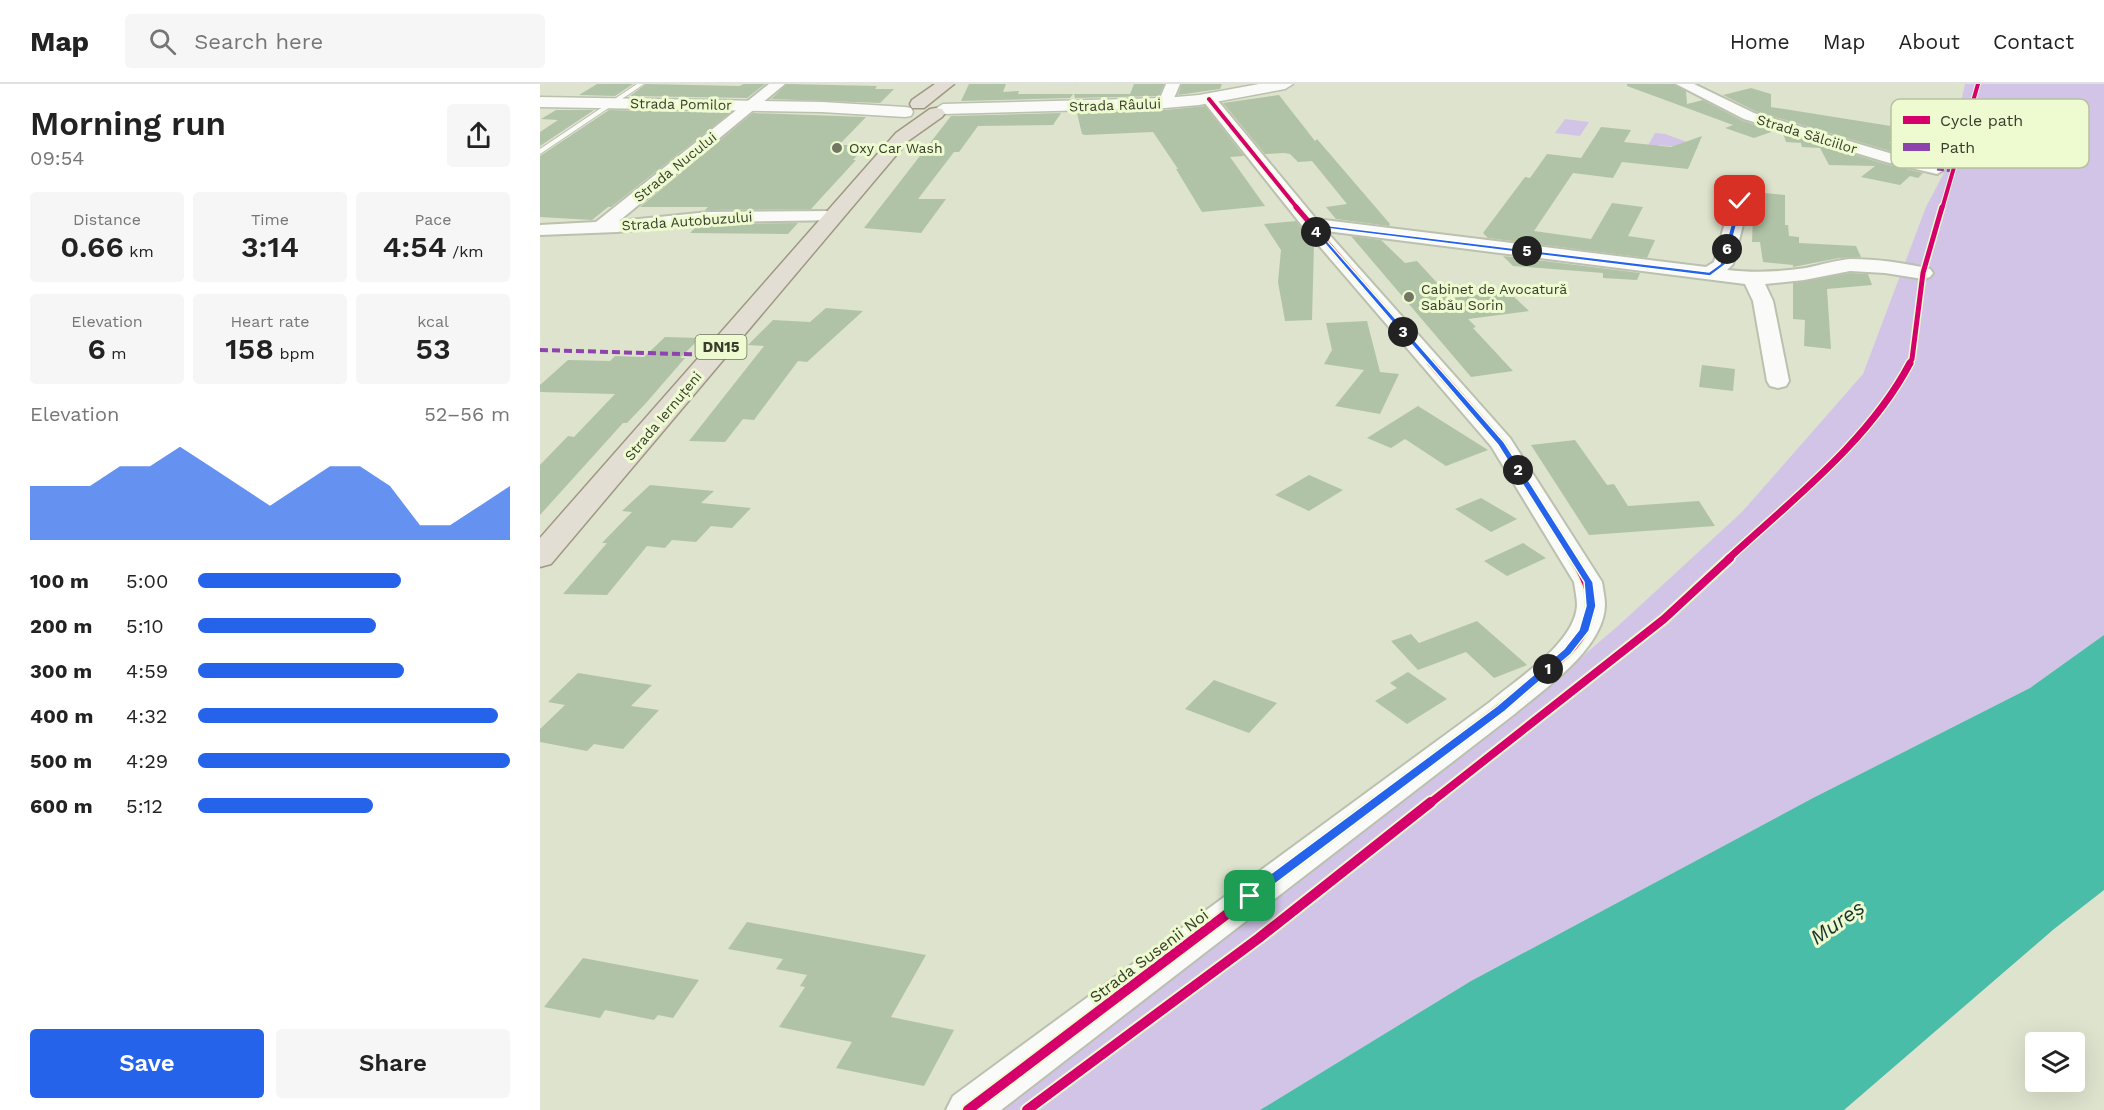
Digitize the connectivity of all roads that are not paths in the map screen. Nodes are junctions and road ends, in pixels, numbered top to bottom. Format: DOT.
graph roads {
  1 [pos="641,84"];
  2 [pos="778,84"];
  3 [pos="946,84"];
  4 [pos="952,84"];
  5 [pos="1173,84"];
  6 [pos="1285,84"];
  7 [pos="1683,84"];
  8 [pos="1209,99"];
  9 [pos="540,102"];
  10 [pos="611,103"];
  11 [pos="1165,104"];
  12 [pos="752,105"];
  13 [pos="940,109"];
  14 [pos="909,114"];
  15 [pos="540,152"];
  16 [pos="1891,159"];
  17 [pos="1932,168"];
  18 [pos="1937,169"];
  19 [pos="1740,201"];
  20 [pos="834,216"];
  21 [pos="1310,224"];
  22 [pos="600,228"];
  23 [pos="540,230"];
  24 [pos="1923,273"];
  25 [pos="1710,274"];
  26 [pos="1753,279"];
  27 [pos="1778,381"];
  28 [pos="540,557"];
  29 [pos="968,1110"];
  1 -- 10 [label="lane"];
  2 -- 12 [label="street, Strada Nucului"];
  3 -- 14 [label="main road, Strada Iernuțeni / DN15"];
  4 -- 13 [label="main road, Strada Iernuțeni / DN15"];
  5 -- 11 [label="street"];
  6 -- 8 [label="street, Strada Râului"];
  7 -- 16 [label="street, Strada Sălciilor"];
  8 -- 11 [label="street, Strada Râului"];
  8 -- 21 [label="street, Strada Susenii Noi"];
  9 -- 10 [label="street, Strada Pomilor"];
  10 -- 12 [label="street, Strada Pomilor"];
  10 -- 15 [label="lane"];
  11 -- 13 [label="street, Strada Râului"];
  12 -- 14 [label="street, Strada Pomilor"];
  12 -- 22 [label="street, Strada Nucului"];
  13 -- 14 [label="main road, Strada Iernuțeni / DN15"];
  13 -- 14 [label="main road"];
  14 -- 20 [label="main road, Strada Iernuțeni / DN15"];
  17 -- 18 [label="street, Strada Sălciilor"];
  19 -- 25 [label="street"];
  20 -- 22 [label="street, Strada Autobuzului"];
  20 -- 28 [label="main road, Strada Iernuțeni / DN15"];
  21 -- 25 [label="street"];
  21 -- 29 [label="street, Strada Susenii Noi"];
  22 -- 23 [label="street, Strada Autobuzului"];
  24 -- 26 [label="street"];
  25 -- 26 [label="street"];
  26 -- 27 [label="street"];
}
